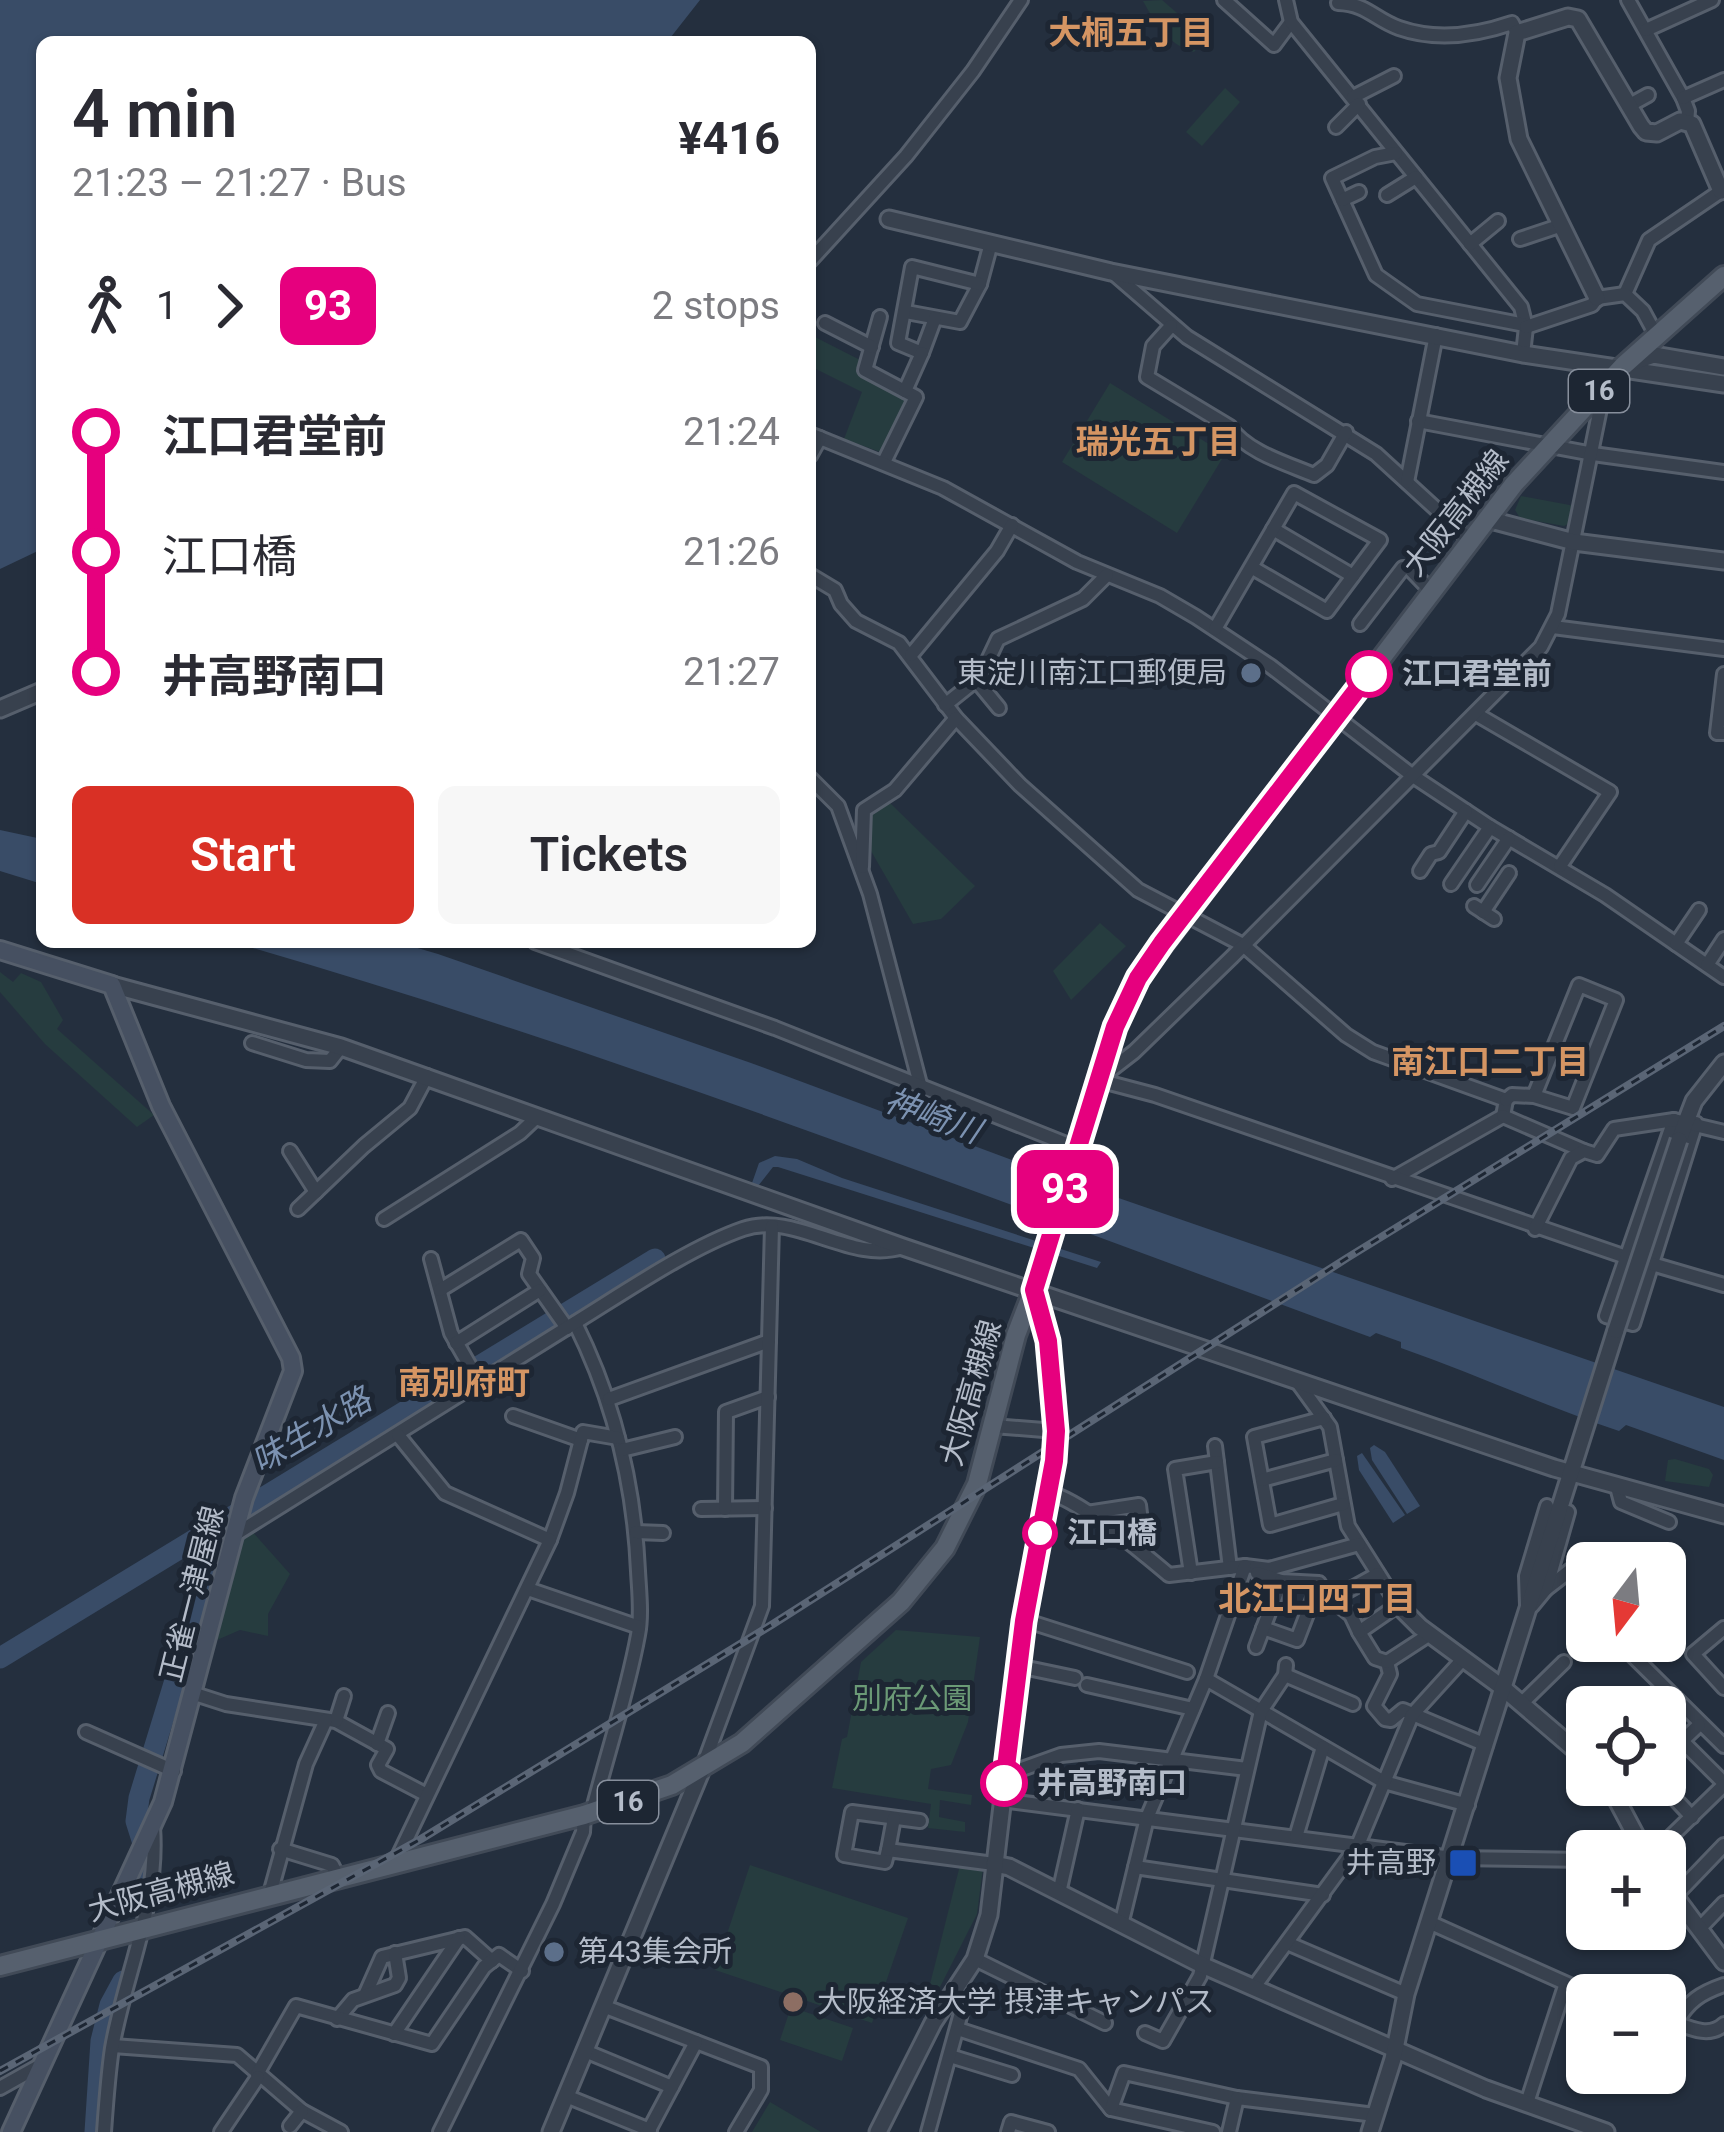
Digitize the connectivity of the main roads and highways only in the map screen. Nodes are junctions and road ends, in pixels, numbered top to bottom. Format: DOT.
graph roads {
  1 [pos="1724,275"];
  2 [pos="0,950"];
  3 [pos="103,1937"];
  4 [pos="0,1966"];
  5 [pos="11,2132"];
  1 -- 3 [label="main road, 大阪高槻線 / 16"];
  2 -- 3 [label="main road, 正雀一津屋線"];
  3 -- 4 [label="main road, 大阪高槻線 / 16"];
  3 -- 5 [label="main road, 正雀一津屋線"];
}
